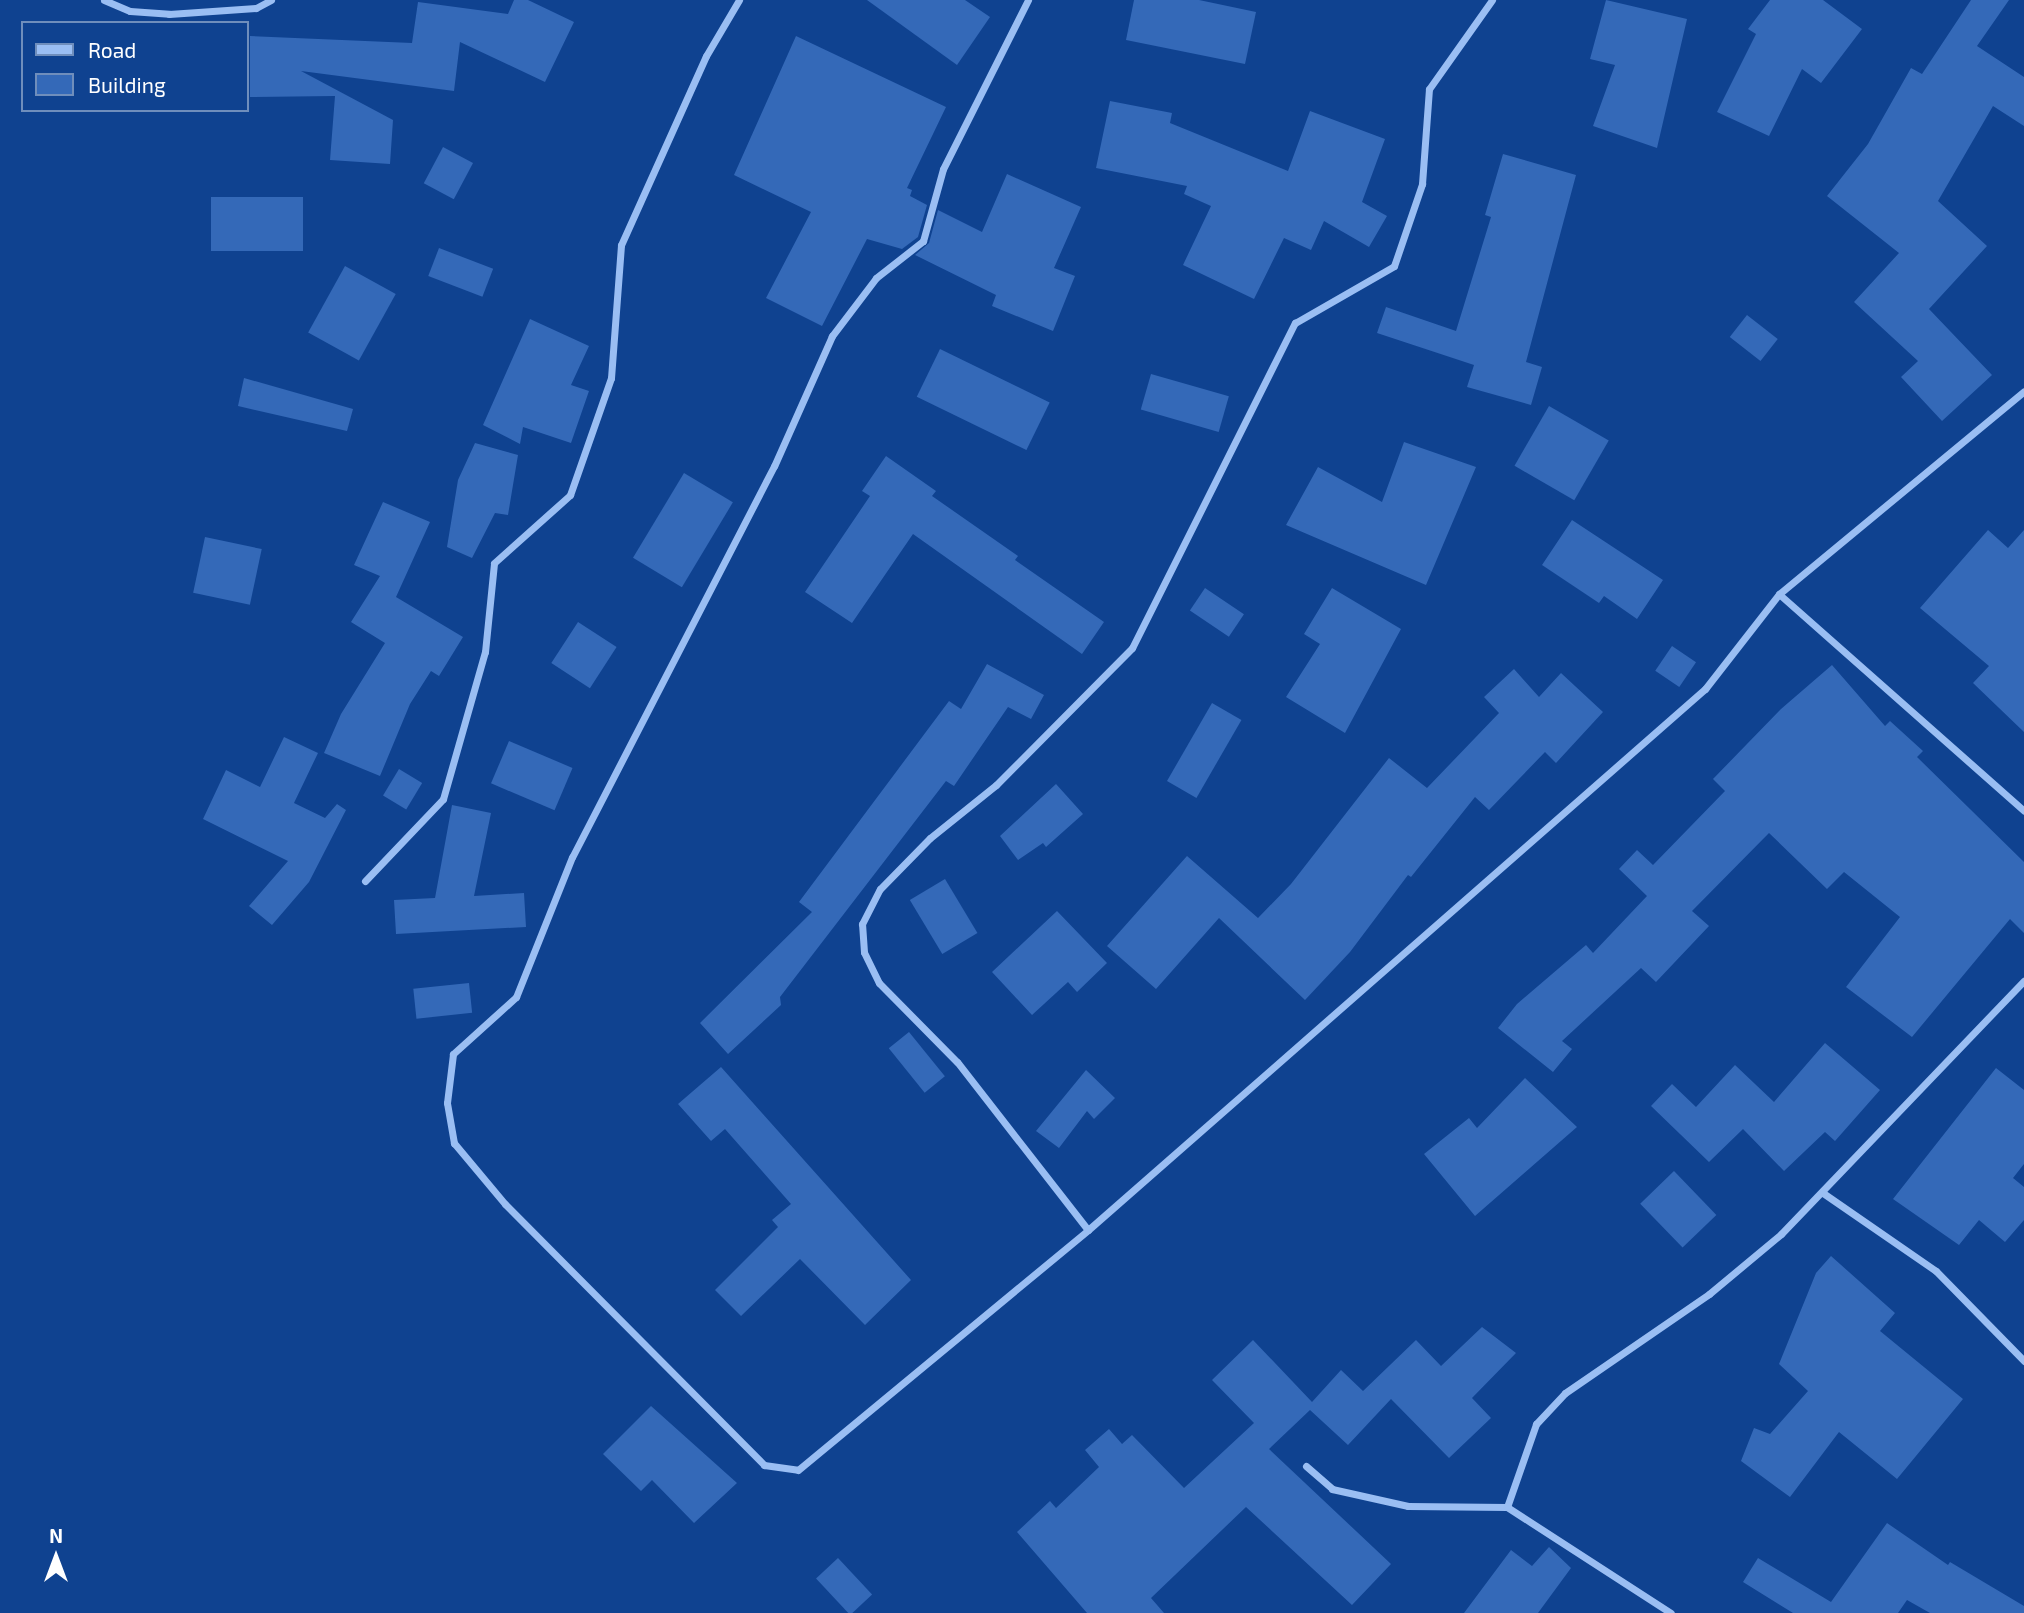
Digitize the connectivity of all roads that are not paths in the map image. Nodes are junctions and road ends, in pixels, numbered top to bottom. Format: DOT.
graph roads {
  1 [pos="104,0"];
  2 [pos="271,0"];
  3 [pos="739,0"];
  4 [pos="1028,0"];
  5 [pos="1492,0"];
  6 [pos="2024,391"];
  7 [pos="1779,594"];
  8 [pos="2024,811"];
  9 [pos="365,881"];
  10 [pos="2024,981"];
  11 [pos="1823,1192"];
  12 [pos="1088,1230"];
  13 [pos="2024,1361"];
  14 [pos="1306,1466"];
  15 [pos="1507,1507"];
  16 [pos="1671,1613"];
  1 -- 2 [label="street"];
  3 -- 9 [label="street"];
  4 -- 12 [label="street"];
  5 -- 12 [label="street"];
  6 -- 7 [label="street"];
  7 -- 8 [label="street"];
  7 -- 12 [label="street"];
  10 -- 11 [label="street"];
  11 -- 13 [label="street"];
  11 -- 15 [label="street"];
  14 -- 15 [label="street"];
  15 -- 16 [label="street"];
}
